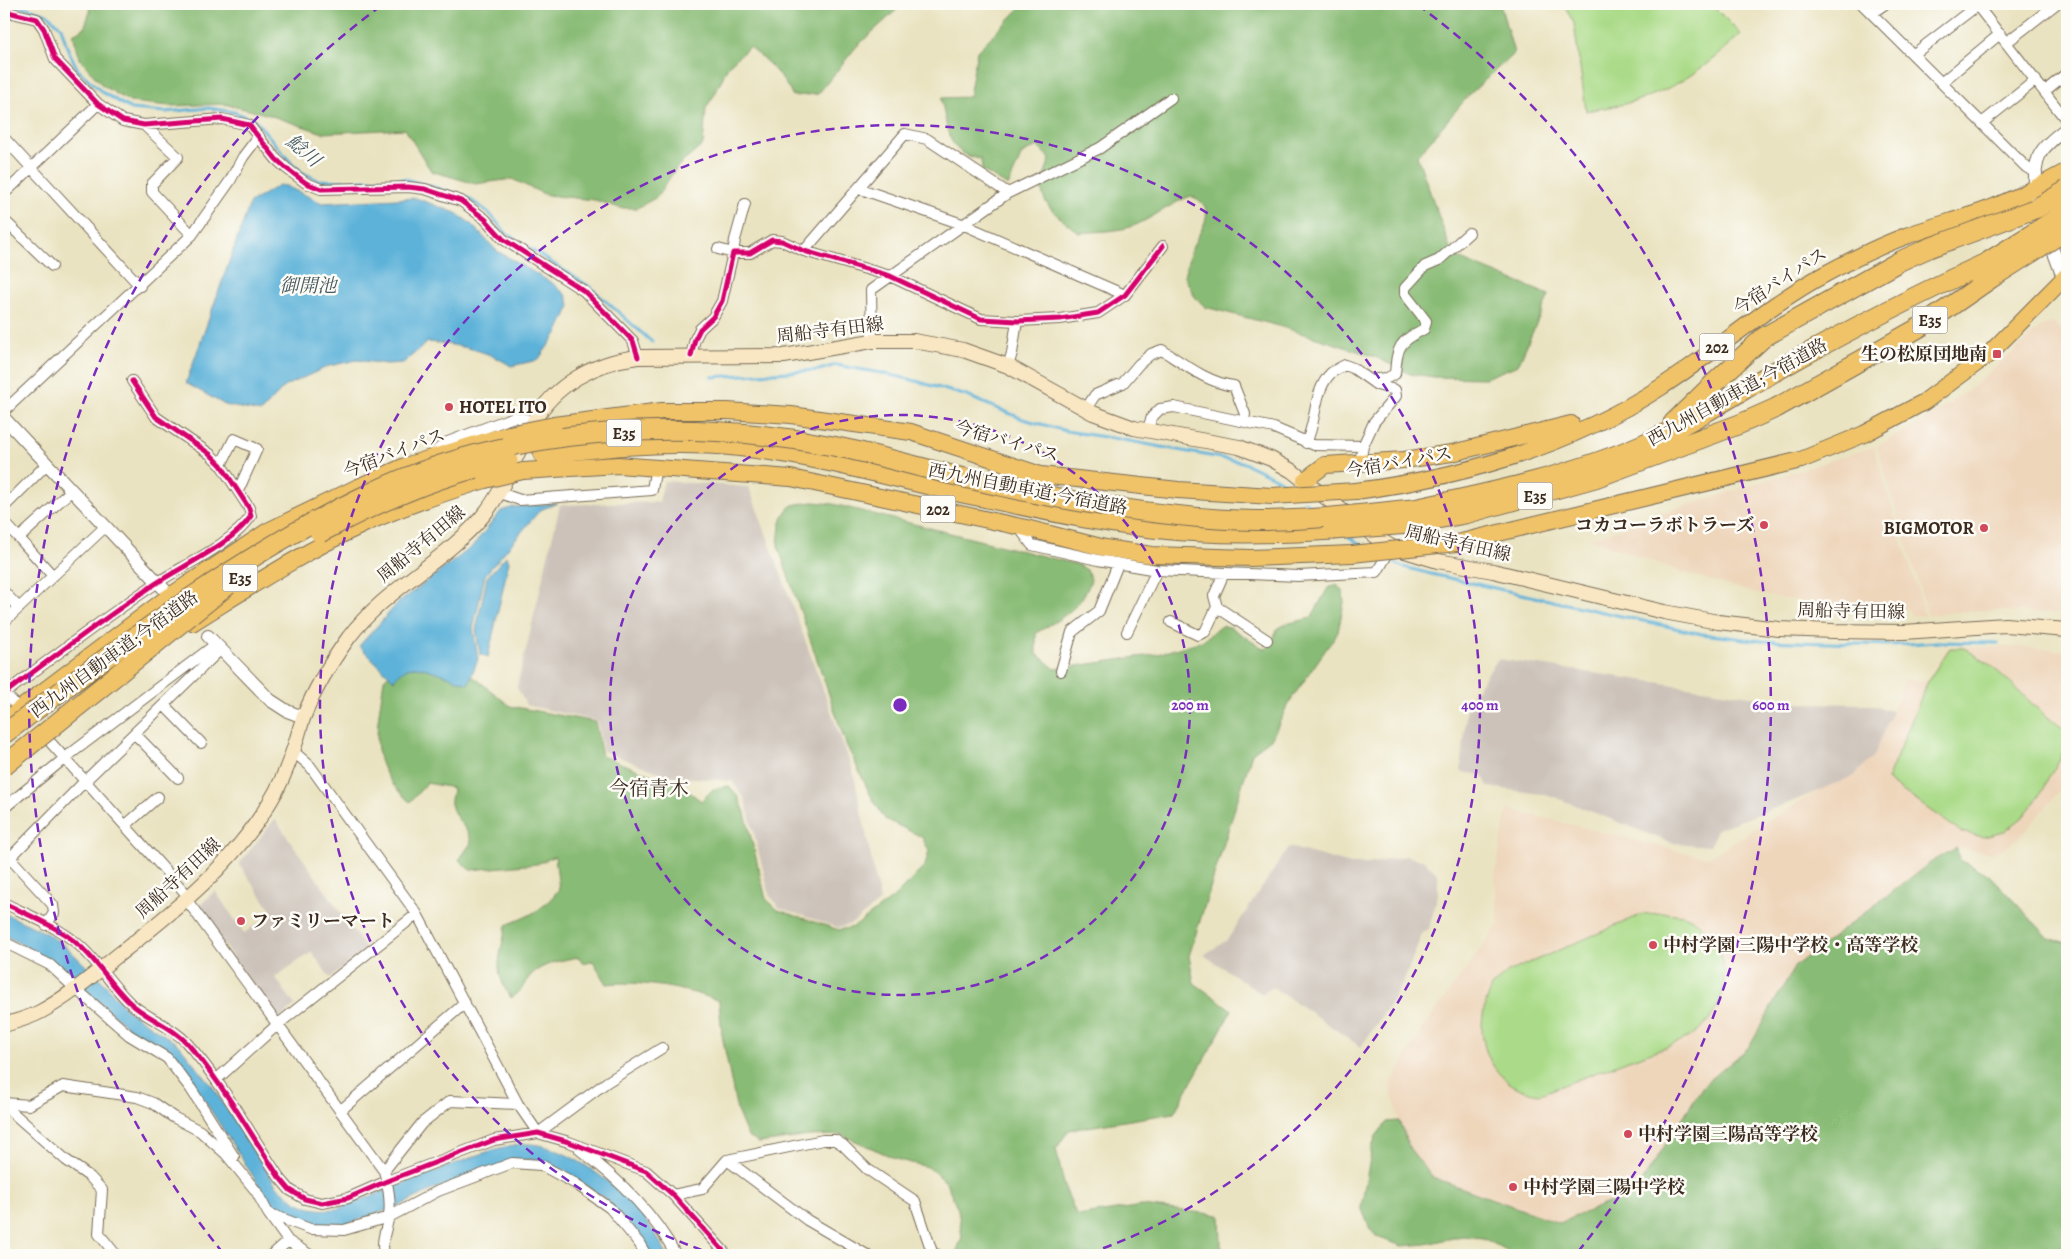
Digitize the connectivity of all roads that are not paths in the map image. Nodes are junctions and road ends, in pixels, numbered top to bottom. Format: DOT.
graph roads {
  1 [pos="1862,4"];
  2 [pos="1884,4"];
  3 [pos="1977,4"];
  4 [pos="2056,4"];
  5 [pos="4,11"];
  6 [pos="1872,13"];
  7 [pos="2000,34"];
  8 [pos="2007,42"];
  9 [pos="1914,54"];
  10 [pos="2067,72"];
  11 [pos="2036,80"];
  12 [pos="1942,82"];
  13 [pos="2045,91"];
  14 [pos="1171,98"];
  15 [pos="98,104"];
  16 [pos="2067,121"];
  17 [pos="1982,123"];
  18 [pos="144,125"];
  19 [pos="2067,128"];
  20 [pos="259,136"];
  21 [pos="4,138"];
  22 [pos="32,168"];
  23 [pos="2067,171"];
  24 [pos="2035,182"];
  25 [pos="858,188"];
  26 [pos="2067,190"];
  27 [pos="1008,193"];
  28 [pos="4,194"];
  29 [pos="745,204"];
  30 [pos="2067,212"];
  31 [pos="4,220"];
  32 [pos="962,224"];
  33 [pos="2067,230"];
  34 [pos="1469,233"];
  35 [pos="192,235"];
  36 [pos="1163,246"];
  37 [pos="718,249"];
  38 [pos="804,251"];
  39 [pos="733,253"];
  40 [pos="52,266"];
  41 [pos="1989,270"];
  42 [pos="890,276"];
  43 [pos="2066,280"];
  44 [pos="140,286"];
  45 [pos="1126,295"];
  46 [pos="1767,311"];
  47 [pos="1017,321"];
  48 [pos="872,341"];
  49 [pos="691,356"];
  50 [pos="638,357"];
  51 [pos="1008,366"];
  52 [pos="132,381"];
  53 [pos="1374,383"];
  54 [pos="1712,385"];
  55 [pos="1686,401"];
  56 [pos="1086,409"];
  57 [pos="4,411"];
  58 [pos="4,418"];
  59 [pos="1244,420"];
  60 [pos="534,421"];
  61 [pos="1147,431"];
  62 [pos="1306,442"];
  63 [pos="1642,445"];
  64 [pos="1362,454"];
  65 [pos="428,459"];
  66 [pos="48,464"];
  67 [pos="1549,464"];
  68 [pos="222,465"];
  69 [pos="656,466"];
  70 [pos="1305,480"];
  71 [pos="72,490"];
  72 [pos="238,490"];
  73 [pos="500,493"];
  74 [pos="1463,498"];
  75 [pos="4,507"];
  76 [pos="4,522"];
  77 [pos="106,526"];
  78 [pos="1026,528"];
  79 [pos="19,538"];
  80 [pos="1392,547"];
  81 [pos="1118,564"];
  82 [pos="1157,570"];
  83 [pos="1224,572"];
  84 [pos="53,576"];
  85 [pos="231,583"];
  86 [pos="161,586"];
  87 [pos="4,592"];
  88 [pos="1217,607"];
  89 [pos="19,608"];
  90 [pos="4,622"];
  91 [pos="1172,622"];
  92 [pos="2067,630"];
  93 [pos="1127,632"];
  94 [pos="1267,640"];
  95 [pos="215,643"];
  96 [pos="1061,671"];
  97 [pos="4,693"];
  98 [pos="15,704"];
  99 [pos="164,705"];
  100 [pos="303,717"];
  101 [pos="4,720"];
  102 [pos="4,734"];
  103 [pos="134,734"];
  104 [pos="51,743"];
  105 [pos="201,743"];
  106 [pos="4,745"];
  107 [pos="293,751"];
  108 [pos="65,758"];
  109 [pos="4,759"];
  110 [pos="4,766"];
  111 [pos="178,778"];
  112 [pos="86,780"];
  113 [pos="158,797"];
  114 [pos="4,808"];
  115 [pos="126,826"];
  116 [pos="7,861"];
  117 [pos="187,898"];
  118 [pos="4,903"];
  119 [pos="417,914"];
  120 [pos="46,925"];
  121 [pos="4,942"];
  122 [pos="100,969"];
  123 [pos="76,989"];
  124 [pos="465,1003"];
  125 [pos="4,1025"];
  126 [pos="277,1025"];
  127 [pos="662,1048"];
  128 [pos="216,1080"];
  129 [pos="4,1104"];
  130 [pos="518,1104"];
  131 [pos="340,1110"];
  132 [pos="538,1133"];
  133 [pos="569,1142"];
  134 [pos="727,1160"];
  135 [pos="386,1179"];
  136 [pos="256,1191"];
  137 [pos="674,1195"];
  138 [pos="268,1213"];
  139 [pos="389,1214"];
  140 [pos="288,1241"];
  141 [pos="116,1255"];
  142 [pos="272,1255"];
  143 [pos="310,1255"];
  144 [pos="384,1255"];
  145 [pos="646,1255"];
  146 [pos="676,1255"];
  147 [pos="727,1255"];
  148 [pos="866,1255"];
  149 [pos="938,1255"];
  1 -- 6 [label="street"];
  2 -- 6 [label="street"];
  3 -- 7 [label="street"];
  3 -- 9 [label="street"];
  4 -- 8 [label="street"];
  5 -- 15 [label="street"];
  6 -- 9 [label="street"];
  7 -- 8 [label="street"];
  7 -- 12 [label="street"];
  8 -- 11 [label="street"];
  9 -- 12 [label="street"];
  10 -- 13 [label="street"];
  11 -- 13 [label="street"];
  11 -- 17 [label="street"];
  12 -- 17 [label="street"];
  13 -- 16 [label="street"];
  14 -- 27 [label="street"];
  15 -- 18 [label="street"];
  15 -- 22 [label="street"];
  17 -- 24 [label="street"];
  18 -- 20 [label="street"];
  18 -- 35 [label="street"];
  19 -- 24 [label="street"];
  20 -- 35 [label="street"];
  20 -- 50 [label="street"];
  21 -- 22 [label="street"];
  22 -- 28 [label="street"];
  22 -- 44 [label="street"];
  23 -- 24 [label="highway, 今宿バイパス / 202"];
  24 -- 43 [label="street"];
  24 -- 46 [label="highway, 今宿バイパス / 202"];
  25 -- 27 [label="street"];
  25 -- 32 [label="street"];
  25 -- 38 [label="street"];
  26 -- 54 [label="highway, bridge"];
  27 -- 32 [label="street"];
  29 -- 39 [label="street"];
  30 -- 41 [label="highway, 西九州自動車道;今宿道路 / E35, bridge"];
  31 -- 40 [label="street"];
  32 -- 42 [label="street"];
  32 -- 45 [label="street"];
  33 -- 41 [label="highway, 西九州自動車道;今宿道路 / E35, bridge"];
  34 -- 53 [label="street"];
  35 -- 44 [label="street"];
  36 -- 45 [label="street"];
  37 -- 39 [label="street"];
  38 -- 39 [label="street"];
  38 -- 42 [label="street"];
  39 -- 49 [label="street"];
  41 -- 63 [label="highway, 西九州自動車道;今宿道路 / E35"];
  41 -- 85 [label="highway, 西九州自動車道;今宿道路 / E35, bridge"];
  42 -- 47 [label="street"];
  42 -- 48 [label="street"];
  43 -- 78 [label="highway, 202, bridge"];
  44 -- 57 [label="street"];
  45 -- 47 [label="street"];
  46 -- 64 [label="highway"];
  46 -- 65 [label="highway, 今宿バイパス / 202, bridge"];
  47 -- 51 [label="street"];
  48 -- 49 [label="main road, 周船寺有田線"];
  48 -- 51 [label="main road, 周船寺有田線"];
  49 -- 50 [label="main road, 周船寺有田線"];
  50 -- 60 [label="main road, 周船寺有田線"];
  51 -- 56 [label="main road, 周船寺有田線"];
  52 -- 68 [label="street"];
  53 -- 62 [label="street"];
  53 -- 64 [label="street"];
  54 -- 55 [label="highway"];
  54 -- 63 [label="highway"];
  56 -- 59 [label="street"];
  56 -- 61 [label="main road, 周船寺有田線"];
  58 -- 66 [label="street"];
  59 -- 61 [label="street"];
  59 -- 62 [label="street"];
  60 -- 65 [label="street"];
  60 -- 73 [label="main road, 周船寺有田線"];
  61 -- 70 [label="main road, 周船寺有田線"];
  62 -- 64 [label="street"];
  63 -- 74 [label="highway, 西九州自動車道;今宿道路 / E35"];
  64 -- 70 [label="highway"];
  65 -- 101 [label="highway, 今宿バイパス / 202"];
  66 -- 71 [label="street"];
  66 -- 75 [label="street"];
  67 -- 74 [label="highway"];
  68 -- 72 [label="street"];
  68 -- 72 [label="street"];
  69 -- 73 [label="street"];
  69 -- 78 [label="highway, 202"];
  69 -- 109 [label="highway, 202, bridge"];
  70 -- 80 [label="main road, 周船寺有田線"];
  71 -- 77 [label="street"];
  71 -- 79 [label="street"];
  72 -- 86 [label="street"];
  73 -- 100 [label="main road, 周船寺有田線"];
  74 -- 102 [label="highway, 西九州自動車道;今宿道路 / E35, bridge"];
  76 -- 79 [label="street"];
  77 -- 84 [label="street"];
  77 -- 86 [label="street"];
  78 -- 81 [label="street"];
  79 -- 84 [label="street"];
  80 -- 83 [label="street"];
  80 -- 92 [label="main road, 周船寺有田線"];
  81 -- 82 [label="street"];
  81 -- 96 [label="street"];
  82 -- 83 [label="street"];
  82 -- 93 [label="street"];
  83 -- 88 [label="street"];
  84 -- 89 [label="street"];
  85 -- 106 [label="highway, 西九州自動車道;今宿道路 / E35, bridge"];
  85 -- 110 [label="highway, bridge"];
  86 -- 97 [label="street"];
  87 -- 89 [label="street"];
  88 -- 91 [label="street"];
  88 -- 94 [label="street"];
  89 -- 90 [label="street"];
  95 -- 99 [label="street"];
  95 -- 100 [label="street"];
  95 -- 108 [label="street"];
  97 -- 98 [label="street"];
  99 -- 103 [label="street"];
  99 -- 105 [label="street"];
  100 -- 107 [label="main road, 周船寺有田線"];
  103 -- 111 [label="street"];
  103 -- 112 [label="street"];
  104 -- 108 [label="street"];
  107 -- 117 [label="main road, 周船寺有田線"];
  107 -- 119 [label="street"];
  108 -- 112 [label="street"];
  108 -- 114 [label="street"];
  112 -- 115 [label="street"];
  112 -- 116 [label="street"];
  113 -- 115 [label="street"];
  115 -- 117 [label="street"];
  116 -- 120 [label="street"];
  117 -- 122 [label="main road, 周船寺有田線"];
  117 -- 126 [label="street"];
  118 -- 120 [label="street"];
  119 -- 124 [label="street"];
  119 -- 126 [label="street"];
  120 -- 122 [label="street"];
  121 -- 123 [label="street"];
  122 -- 123 [label="main road, 周船寺有田線"];
  122 -- 128 [label="street"];
  123 -- 125 [label="main road, 周船寺有田線"];
  123 -- 136 [label="street"];
  124 -- 130 [label="street"];
  124 -- 131 [label="street"];
  126 -- 128 [label="street"];
  126 -- 131 [label="street"];
  127 -- 132 [label="street"];
  128 -- 135 [label="street"];
  129 -- 136 [label="street"];
  129 -- 141 [label="street"];
  130 -- 132 [label="street"];
  130 -- 135 [label="street"];
  131 -- 135 [label="street"];
  132 -- 133 [label="street"];
  132 -- 135 [label="street"];
  133 -- 137 [label="street"];
  133 -- 146 [label="street"];
  134 -- 137 [label="street"];
  134 -- 148 [label="street"];
  134 -- 149 [label="street"];
  135 -- 139 [label="street"];
  136 -- 138 [label="street"];
  137 -- 147 [label="street"];
  138 -- 139 [label="street"];
  138 -- 140 [label="street"];
  139 -- 144 [label="street"];
  139 -- 145 [label="street"];
  140 -- 142 [label="street"];
  140 -- 143 [label="street"];
}
